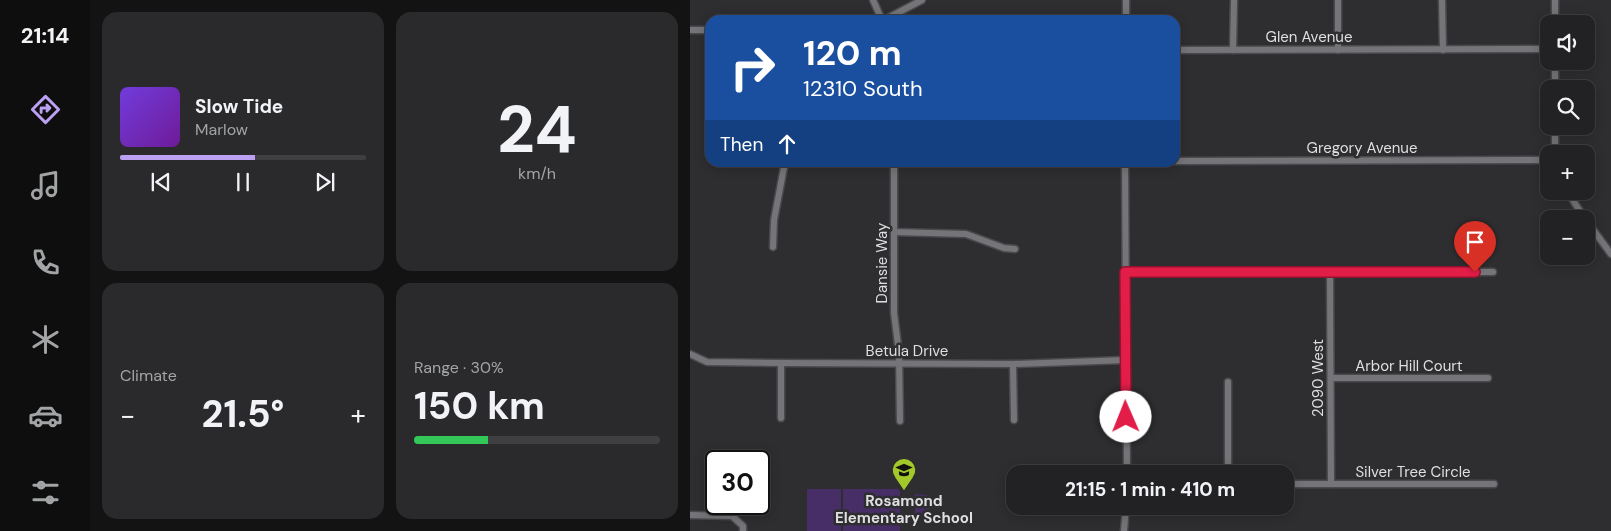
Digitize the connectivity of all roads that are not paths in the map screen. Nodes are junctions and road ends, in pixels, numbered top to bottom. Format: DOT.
graph roads {
  1 [pos="873,0"];
  2 [pos="922,0"];
  3 [pos="1126,0"];
  4 [pos="1234,0"];
  5 [pos="1338,0"];
  6 [pos="1442,0"];
  7 [pos="1556,0"];
  8 [pos="880,15"];
  9 [pos="893,15"];
  10 [pos="1126,15"];
  11 [pos="1556,15"];
  12 [pos="690,30"];
  13 [pos="705,30"];
  14 [pos="1540,49"];
  15 [pos="1180,50"];
  16 [pos="1233,50"];
  17 [pos="1338,50"];
  18 [pos="1443,50"];
  19 [pos="1540,160"];
  20 [pos="1180,161"];
  21 [pos="785,167"];
  22 [pos="894,167"];
  23 [pos="1125,167"];
  24 [pos="894,232"];
  25 [pos="1595,232"];
  26 [pos="773,247"];
  27 [pos="1015,249"];
  28 [pos="1611,254"];
  29 [pos="1125,272"];
  30 [pos="1330,272"];
  31 [pos="1493,272"];
  32 [pos="690,354"];
  33 [pos="1125,360"];
  34 [pos="781,363"];
  35 [pos="900,363"];
  36 [pos="1013,364"];
  37 [pos="1331,378"];
  38 [pos="1488,378"];
  39 [pos="1228,382"];
  40 [pos="781,418"];
  41 [pos="1014,420"];
  42 [pos="900,421"];
  43 [pos="1126,465"];
  44 [pos="1228,465"];
  45 [pos="1294,484"];
  46 [pos="1331,484"];
  47 [pos="1494,484"];
  48 [pos="690,515"];
  49 [pos="1125,515"];
  50 [pos="743,528"];
  51 [pos="1124,531"];
  1 -- 8 [label="street"];
  2 -- 9 [label="street"];
  3 -- 10 [label="street"];
  4 -- 16 [label="street"];
  5 -- 17 [label="street"];
  6 -- 18 [label="street"];
  7 -- 11 [label="street"];
  12 -- 13 [label="street"];
  14 -- 18 [label="street, Glen Avenue"];
  15 -- 16 [label="street, Glen Avenue"];
  16 -- 17 [label="street, Glen Avenue"];
  17 -- 18 [label="street, Glen Avenue"];
  19 -- 20 [label="street, Gregory Avenue"];
  21 -- 26 [label="street"];
  22 -- 24 [label="street, Dansie Way"];
  23 -- 29 [label="street"];
  24 -- 27 [label="street"];
  24 -- 35 [label="street, Dansie Way"];
  25 -- 28 [label="street"];
  29 -- 30 [label="street"];
  29 -- 33 [label="street"];
  30 -- 31 [label="street"];
  30 -- 37 [label="street, 2090 West"];
  32 -- 34 [label="street, Betula Drive"];
  33 -- 36 [label="street, Betula Drive"];
  33 -- 43 [label="street"];
  34 -- 35 [label="street, Betula Drive"];
  34 -- 40 [label="street"];
  35 -- 36 [label="street, Betula Drive"];
  35 -- 42 [label="street, Dansie Way"];
  36 -- 41 [label="street"];
  37 -- 38 [label="street, Arbor Hill Court"];
  37 -- 46 [label="street, 2090 West"];
  39 -- 44 [label="street"];
  45 -- 46 [label="street, Silver Tree Circle"];
  46 -- 47 [label="street, Silver Tree Circle"];
  48 -- 50 [label="street"];
  49 -- 51 [label="street"];
}
